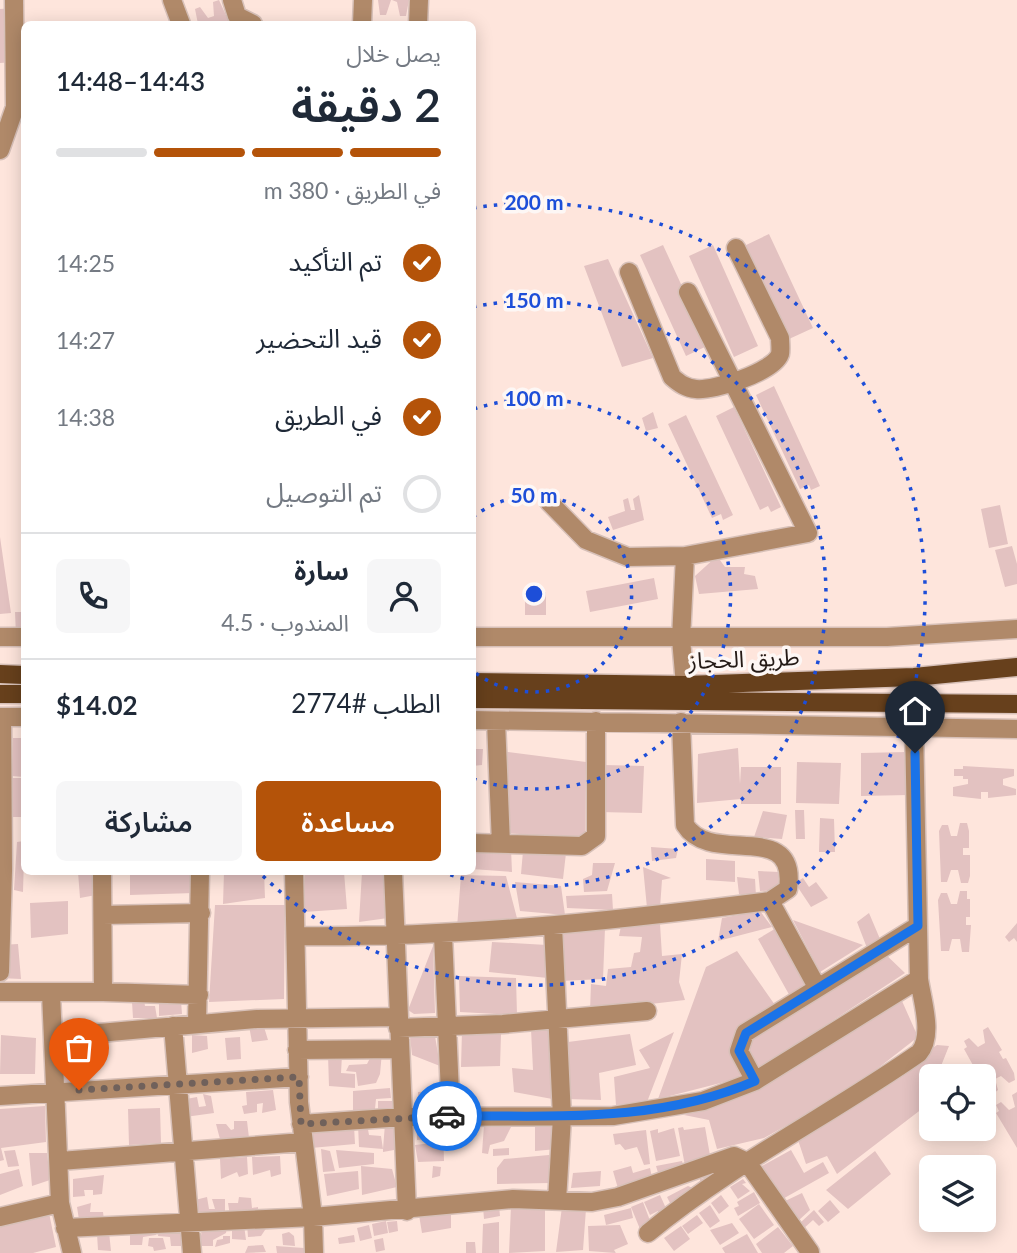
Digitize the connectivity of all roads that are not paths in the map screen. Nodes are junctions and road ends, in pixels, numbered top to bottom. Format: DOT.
graph roads {
  1 [pos="13,0"];
  2 [pos="172,0"];
  3 [pos="232,0"];
  4 [pos="363,0"];
  5 [pos="419,0"];
  6 [pos="180,21"];
  7 [pos="247,21"];
  8 [pos="362,21"];
  9 [pos="418,21"];
  10 [pos="7,64"];
  11 [pos="7,85"];
  12 [pos="1,148"];
  13 [pos="736,248"];
  14 [pos="629,272"];
  15 [pos="688,292"];
  16 [pos="732,383"];
  17 [pos="549,502"];
  18 [pos="685,556"];
  19 [pos="1017,629"];
  20 [pos="0,637"];
  21 [pos="21,637"];
  22 [pos="476,637"];
  23 [pos="681,639"];
  24 [pos="1017,667"];
  25 [pos="0,674"];
  26 [pos="21,675"];
  27 [pos="476,682"];
  28 [pos="685,685"];
  29 [pos="0,694"];
  30 [pos="21,694"];
  31 [pos="476,699"];
  32 [pos="985,704"];
  33 [pos="1017,704"];
  34 [pos="1,717"];
  35 [pos="21,717"];
  36 [pos="476,720"];
  37 [pos="496,720"];
  38 [pos="597,721"];
  39 [pos="681,722"];
  40 [pos="914,726"];
  41 [pos="986,727"];
  42 [pos="1017,729"];
  43 [pos="476,843"];
  44 [pos="501,844"];
  45 [pos="103,875"];
  46 [pos="200,875"];
  47 [pos="294,875"];
  48 [pos="393,875"];
  49 [pos="770,901"];
  50 [pos="201,913"];
  51 [pos="103,915"];
  52 [pos="554,926"];
  53 [pos="918,926"];
  54 [pos="443,935"];
  55 [pos="296,936"];
  56 [pos="394,936"];
  57 [pos="0,972"];
  58 [pos="919,979"];
  59 [pos="817,987"];
  60 [pos="0,992"];
  61 [pos="103,992"];
  62 [pos="51,993"];
  63 [pos="199,995"];
  64 [pos="647,1011"];
  65 [pos="295,1018"];
  66 [pos="557,1020"];
  67 [pos="398,1023"];
  68 [pos="197,1024"];
  69 [pos="448,1025"];
  70 [pos="173,1026"];
  71 [pos="54,1037"];
  72 [pos="297,1049"];
  73 [pos="399,1049"];
  74 [pos="299,1077"];
  75 [pos="755,1081"];
  76 [pos="176,1083"];
  77 [pos="54,1092"];
  78 [pos="0,1096"];
  79 [pos="451,1116"];
  80 [pos="402,1117"];
  81 [pos="562,1118"];
  82 [pos="301,1124"];
  83 [pos="303,1142"];
  84 [pos="181,1152"];
  85 [pos="60,1161"];
  86 [pos="747,1162"];
  87 [pos="557,1201"];
  88 [pos="60,1203"];
  89 [pos="407,1211"];
  90 [pos="0,1217"];
  91 [pos="313,1217"];
  92 [pos="187,1224"];
  93 [pos="65,1228"];
  94 [pos="648,1233"];
  95 [pos="810,1252"];
  96 [pos="72,1253"];
  97 [pos="192,1253"];
  98 [pos="314,1253"];
  1 -- 10 [label="street"];
  2 -- 6 [label="street"];
  3 -- 7 [label="street"];
  4 -- 8 [label="street"];
  5 -- 9 [label="street"];
  10 -- 11 [label="street"];
  11 -- 12 [label="street"];
  13 -- 16 [label="street"];
  14 -- 16 [label="street"];
  15 -- 16 [label="street"];
  16 -- 18 [label="street"];
  17 -- 18 [label="street"];
  18 -- 23 [label="street"];
  19 -- 23 [label="street"];
  20 -- 21 [label="street"];
  22 -- 23 [label="street"];
  23 -- 28 [label="street"];
  24 -- 28 [label="main road, طريق الحجاز"];
  25 -- 26 [label="main road"];
  27 -- 28 [label="main road, طريق الحجاز"];
  29 -- 30 [label="main road"];
  31 -- 32 [label="main road, طريق الحجاز"];
  32 -- 33 [label="main road, طريق الحجاز"];
  32 -- 41 [label="street"];
  34 -- 35 [label="street"];
  34 -- 57 [label="street"];
  36 -- 37 [label="street"];
  37 -- 38 [label="street"];
  37 -- 44 [label="street"];
  38 -- 39 [label="street"];
  38 -- 44 [label="street"];
  39 -- 40 [label="street"];
  39 -- 49 [label="street"];
  40 -- 41 [label="street"];
  40 -- 53 [label="street"];
  41 -- 42 [label="street"];
  43 -- 44 [label="street"];
  45 -- 51 [label="street"];
  46 -- 50 [label="street"];
  47 -- 55 [label="street"];
  48 -- 56 [label="street"];
  49 -- 52 [label="street"];
  49 -- 59 [label="street"];
  50 -- 51 [label="street"];
  50 -- 63 [label="street"];
  51 -- 61 [label="street"];
  52 -- 54 [label="street"];
  52 -- 66 [label="street"];
  53 -- 58 [label="street"];
  53 -- 59 [label="street"];
  54 -- 56 [label="street"];
  54 -- 69 [label="street"];
  55 -- 56 [label="street"];
  55 -- 65 [label="street"];
  56 -- 67 [label="street"];
  58 -- 75 [label="street"];
  58 -- 86 [label="street"];
  59 -- 75 [label="street"];
  60 -- 62 [label="street"];
  61 -- 62 [label="street"];
  61 -- 63 [label="street"];
  62 -- 71 [label="street"];
  63 -- 68 [label="street"];
  64 -- 66 [label="street"];
  65 -- 67 [label="street"];
  65 -- 68 [label="street"];
  65 -- 72 [label="street"];
  66 -- 69 [label="street"];
  66 -- 81 [label="street"];
  67 -- 69 [label="street"];
  67 -- 73 [label="street"];
  68 -- 70 [label="street"];
  69 -- 79 [label="street"];
  70 -- 71 [label="street"];
  70 -- 76 [label="street"];
  71 -- 77 [label="street"];
  72 -- 73 [label="street"];
  72 -- 74 [label="street"];
  73 -- 80 [label="street"];
  74 -- 76 [label="street"];
  74 -- 82 [label="street"];
  75 -- 81 [label="street"];
  76 -- 77 [label="street"];
  76 -- 84 [label="street"];
  77 -- 78 [label="street"];
  77 -- 85 [label="street"];
  79 -- 80 [label="street"];
  79 -- 81 [label="street"];
  80 -- 82 [label="street"];
  80 -- 89 [label="street"];
  81 -- 87 [label="street"];
  82 -- 83 [label="street"];
  83 -- 84 [label="street"];
  83 -- 91 [label="street"];
  84 -- 85 [label="street"];
  84 -- 92 [label="street"];
  85 -- 88 [label="street"];
  86 -- 87 [label="street"];
  86 -- 94 [label="street"];
  86 -- 95 [label="street"];
  87 -- 89 [label="street"];
  88 -- 90 [label="street"];
  88 -- 93 [label="street"];
  89 -- 91 [label="street"];
  91 -- 92 [label="street"];
  91 -- 98 [label="street"];
  92 -- 93 [label="street"];
  92 -- 97 [label="street"];
  93 -- 96 [label="street"];
}
